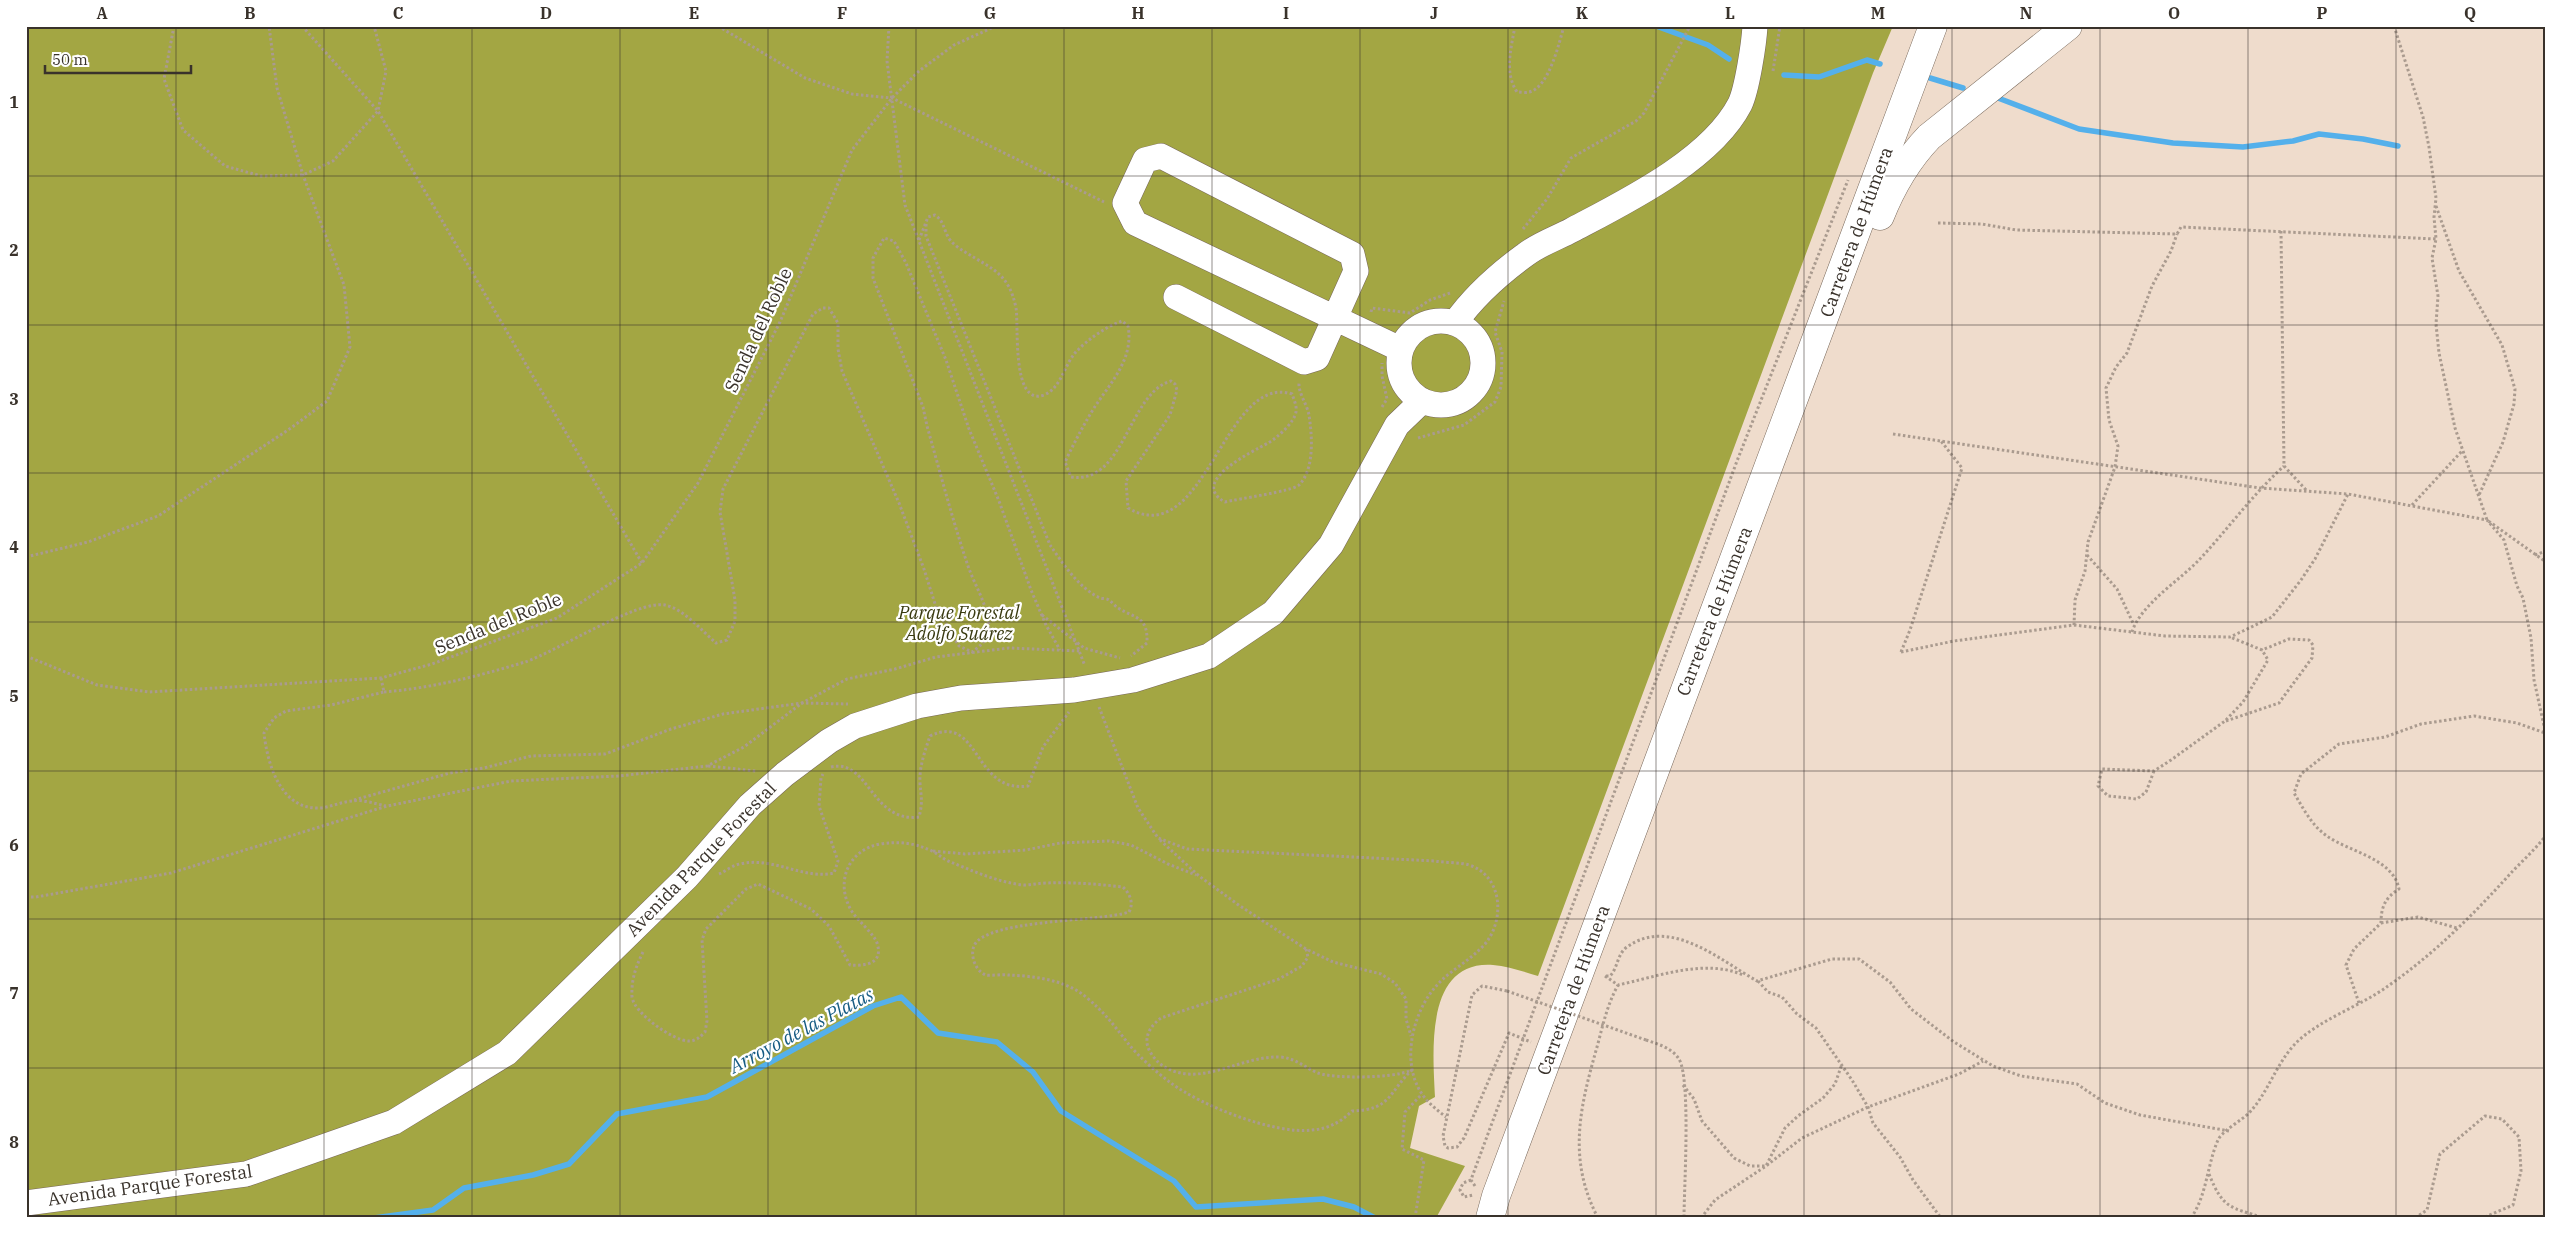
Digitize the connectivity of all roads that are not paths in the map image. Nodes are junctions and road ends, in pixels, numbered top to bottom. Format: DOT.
graph roads {
  1 [pos="1755,26"];
  2 [pos="1933,26"];
  3 [pos="2068,26"];
  4 [pos="1834,291"];
  5 [pos="1176,297"];
  6 [pos="1336,316"];
  7 [pos="1455,323"];
  8 [pos="1400,349"];
  9 [pos="1422,401"];
  10 [pos="26,1203"];
  11 [pos="1490,1210"];
  1 -- 7 [label="street"];
  2 -- 4 [label="main road, Carretera de Húmera"];
  3 -- 4 [label="main road"];
  4 -- 11 [label="main road, Carretera de Húmera"];
  5 -- 6 [label="street"];
  6 -- 6 [label="street"];
  6 -- 8 [label="street"];
  7 -- 8 [label="street"];
  7 -- 9 [label="street"];
  8 -- 9 [label="street"];
  9 -- 10 [label="street, Avenida Parque Forestal"];
}
